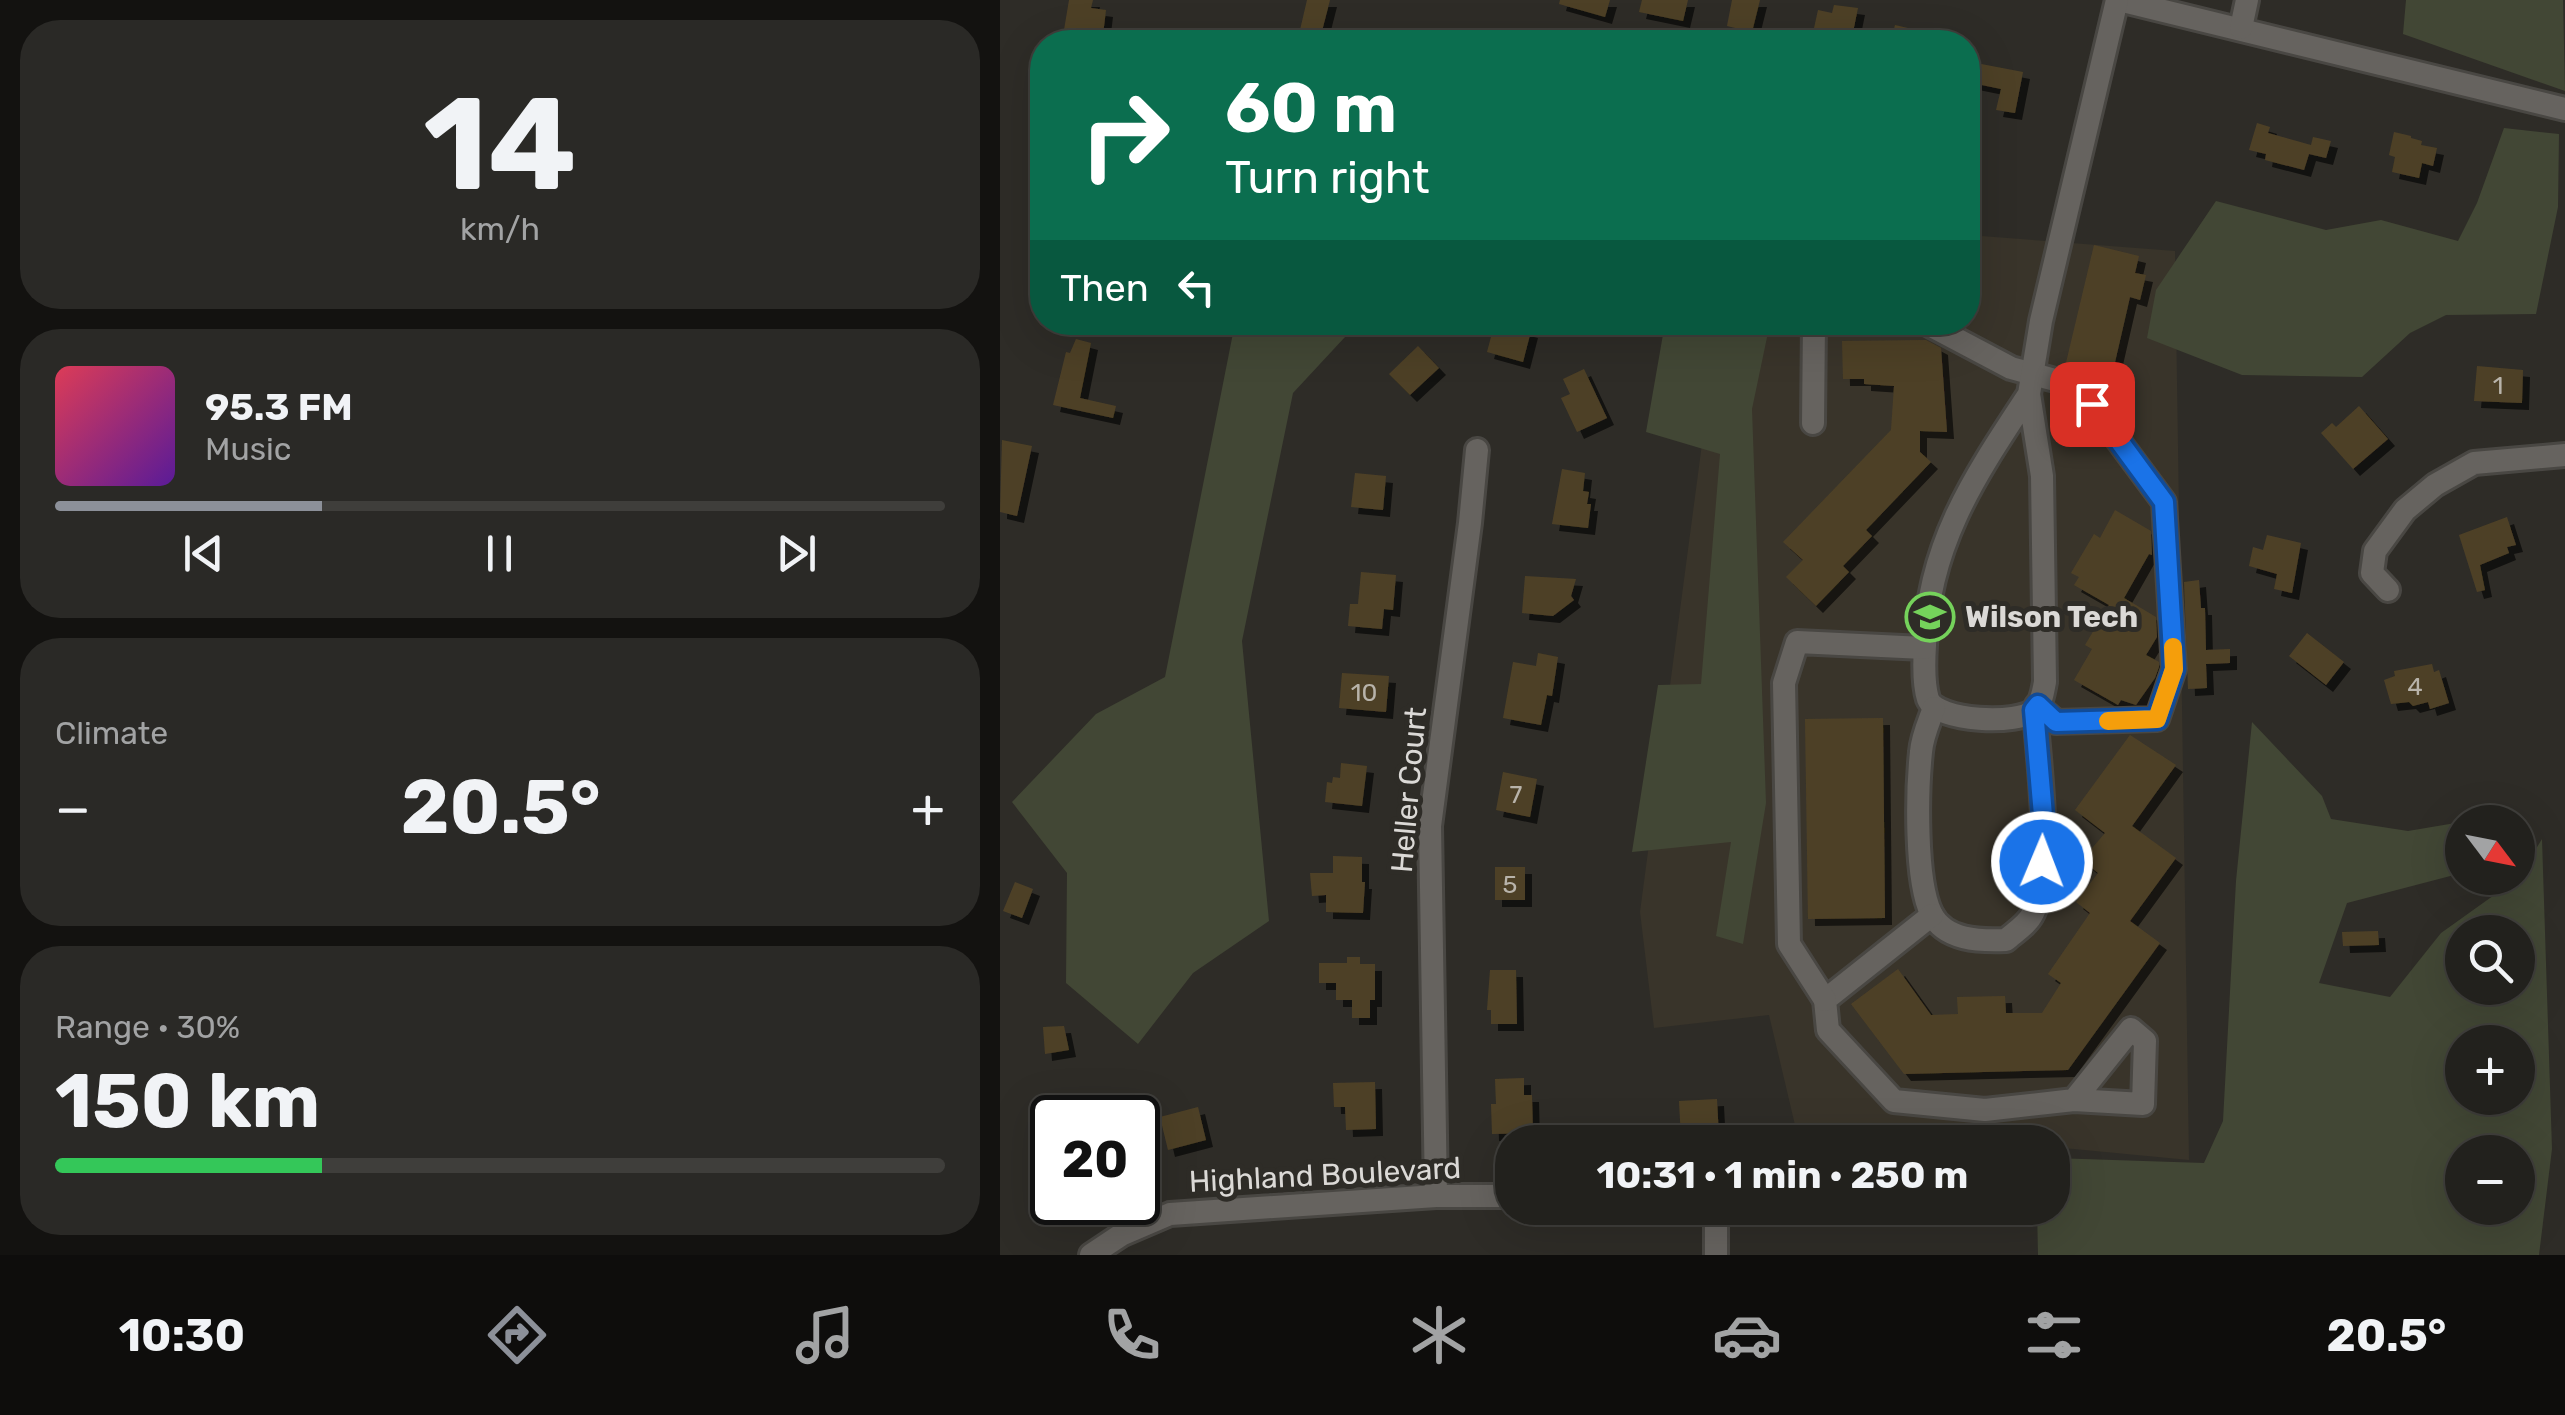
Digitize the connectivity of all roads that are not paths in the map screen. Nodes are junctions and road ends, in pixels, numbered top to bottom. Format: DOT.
graph roads {
  1 [pos="2118,0"];
  2 [pos="2247,0"];
  3 [pos="2241,28"];
  4 [pos="2565,109"];
  5 [pos="1814,335"];
  6 [pos="1949,335"];
  7 [pos="2031,383"];
  8 [pos="1813,423"];
  9 [pos="1477,450"];
  10 [pos="2565,455"];
  11 [pos="2388,590"];
  12 [pos="1924,648"];
  13 [pos="1934,708"];
  14 [pos="2036,708"];
  15 [pos="1932,916"];
  16 [pos="1825,1000"];
  17 [pos="2074,1100"];
  18 [pos="1436,1196"];
  19 [pos="1495,1196"];
  20 [pos="1716,1225"];
  21 [pos="1091,1255"];
  22 [pos="1716,1255"];
  1 -- 3 [label="street"];
  1 -- 7 [label="street"];
  2 -- 3 [label="street"];
  3 -- 4 [label="street"];
  5 -- 8 [label="street"];
  6 -- 7 [label="street"];
  7 -- 12 [label="street"];
  7 -- 14 [label="street"];
  7 -- 14 [label="street"];
  9 -- 18 [label="street, Heller Court"];
  10 -- 11 [label="street"];
  12 -- 13 [label="street"];
  12 -- 16 [label="street"];
  13 -- 14 [label="street"];
  13 -- 15 [label="street"];
  14 -- 15 [label="street"];
  15 -- 16 [label="street"];
  16 -- 17 [label="street"];
  18 -- 19 [label="street, Highland Boulevard"];
  18 -- 21 [label="street, Highland Boulevard"];
  20 -- 22 [label="street"];
}
